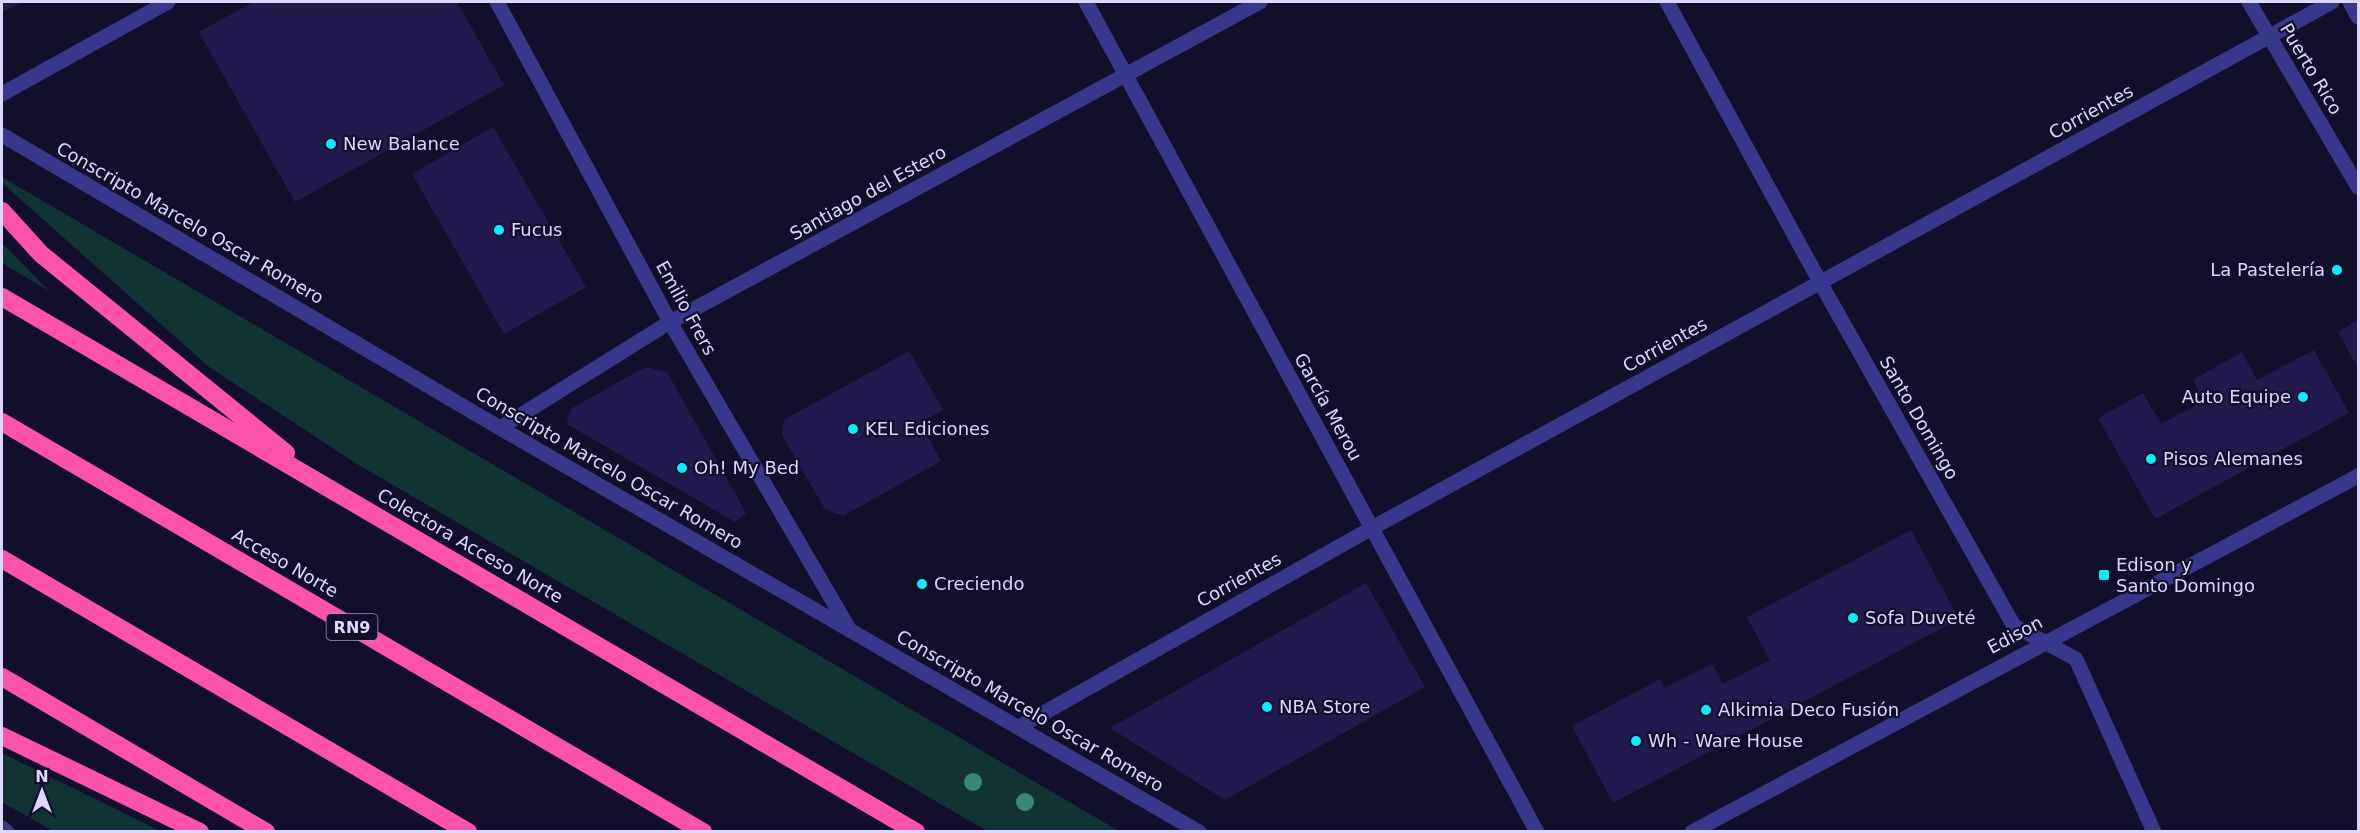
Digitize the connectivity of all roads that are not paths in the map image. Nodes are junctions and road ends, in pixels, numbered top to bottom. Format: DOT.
graph roads {
  1 [pos="168,2"];
  2 [pos="497,2"];
  3 [pos="1086,2"];
  4 [pos="1260,2"];
  5 [pos="1666,2"];
  6 [pos="2249,2"];
  7 [pos="2332,2"];
  8 [pos="2350,2"];
  9 [pos="2358,17"];
  10 [pos="2268,36"];
  11 [pos="1125,75"];
  12 [pos="2,94"];
  13 [pos="2,135"];
  14 [pos="2358,187"];
  15 [pos="2,211"];
  16 [pos="1820,282"];
  17 [pos="2,297"];
  18 [pos="670,322"];
  19 [pos="2,422"];
  20 [pos="500,428"];
  21 [pos="2358,476"];
  22 [pos="331,490"];
  23 [pos="1372,528"];
  24 [pos="2,559"];
  25 [pos="849,630"];
  26 [pos="2045,642"];
  27 [pos="2,677"];
  28 [pos="1018,727"];
  29 [pos="2,736"];
  30 [pos="2,828"];
  31 [pos="8,831"];
  32 [pos="200,831"];
  33 [pos="266,831"];
  34 [pos="468,831"];
  35 [pos="703,831"];
  36 [pos="916,831"];
  37 [pos="1199,831"];
  38 [pos="1537,831"];
  39 [pos="1692,831"];
  40 [pos="2154,831"];
  1 -- 12 [label="street"];
  2 -- 18 [label="street, Emilio Frers"];
  3 -- 11 [label="street, García Merou"];
  4 -- 11 [label="street, Santiago del Estero"];
  5 -- 16 [label="street, Santo Domingo"];
  6 -- 10 [label="street, Puerto Rico"];
  7 -- 10 [label="street, Corrientes"];
  8 -- 9 [label="street"];
  10 -- 14 [label="street, Puerto Rico"];
  10 -- 16 [label="street, Corrientes"];
  11 -- 18 [label="street, Santiago del Estero"];
  11 -- 23 [label="street, García Merou"];
  13 -- 20 [label="street, Conscripto Marcelo Oscar Romero"];
  15 -- 22 [label="highway"];
  16 -- 23 [label="street, Corrientes"];
  16 -- 26 [label="street, Santo Domingo"];
  17 -- 22 [label="highway, Colectora Acceso Norte"];
  18 -- 20 [label="street, Santiago del Estero"];
  18 -- 25 [label="street, Emilio Frers"];
  19 -- 35 [label="highway, Acceso Norte / RN9"];
  20 -- 25 [label="street, Conscripto Marcelo Oscar Romero"];
  21 -- 26 [label="street, Edison"];
  22 -- 36 [label="highway, Colectora Acceso Norte"];
  23 -- 28 [label="street, Corrientes"];
  23 -- 38 [label="street, García Merou"];
  24 -- 34 [label="highway"];
  25 -- 28 [label="street, Conscripto Marcelo Oscar Romero"];
  26 -- 39 [label="street, Edison"];
  26 -- 40 [label="street, Santo Domingo"];
  27 -- 33 [label="highway"];
  28 -- 37 [label="street, Conscripto Marcelo Oscar Romero"];
  29 -- 32 [label="highway"];
  30 -- 31 [label="street"];
}
